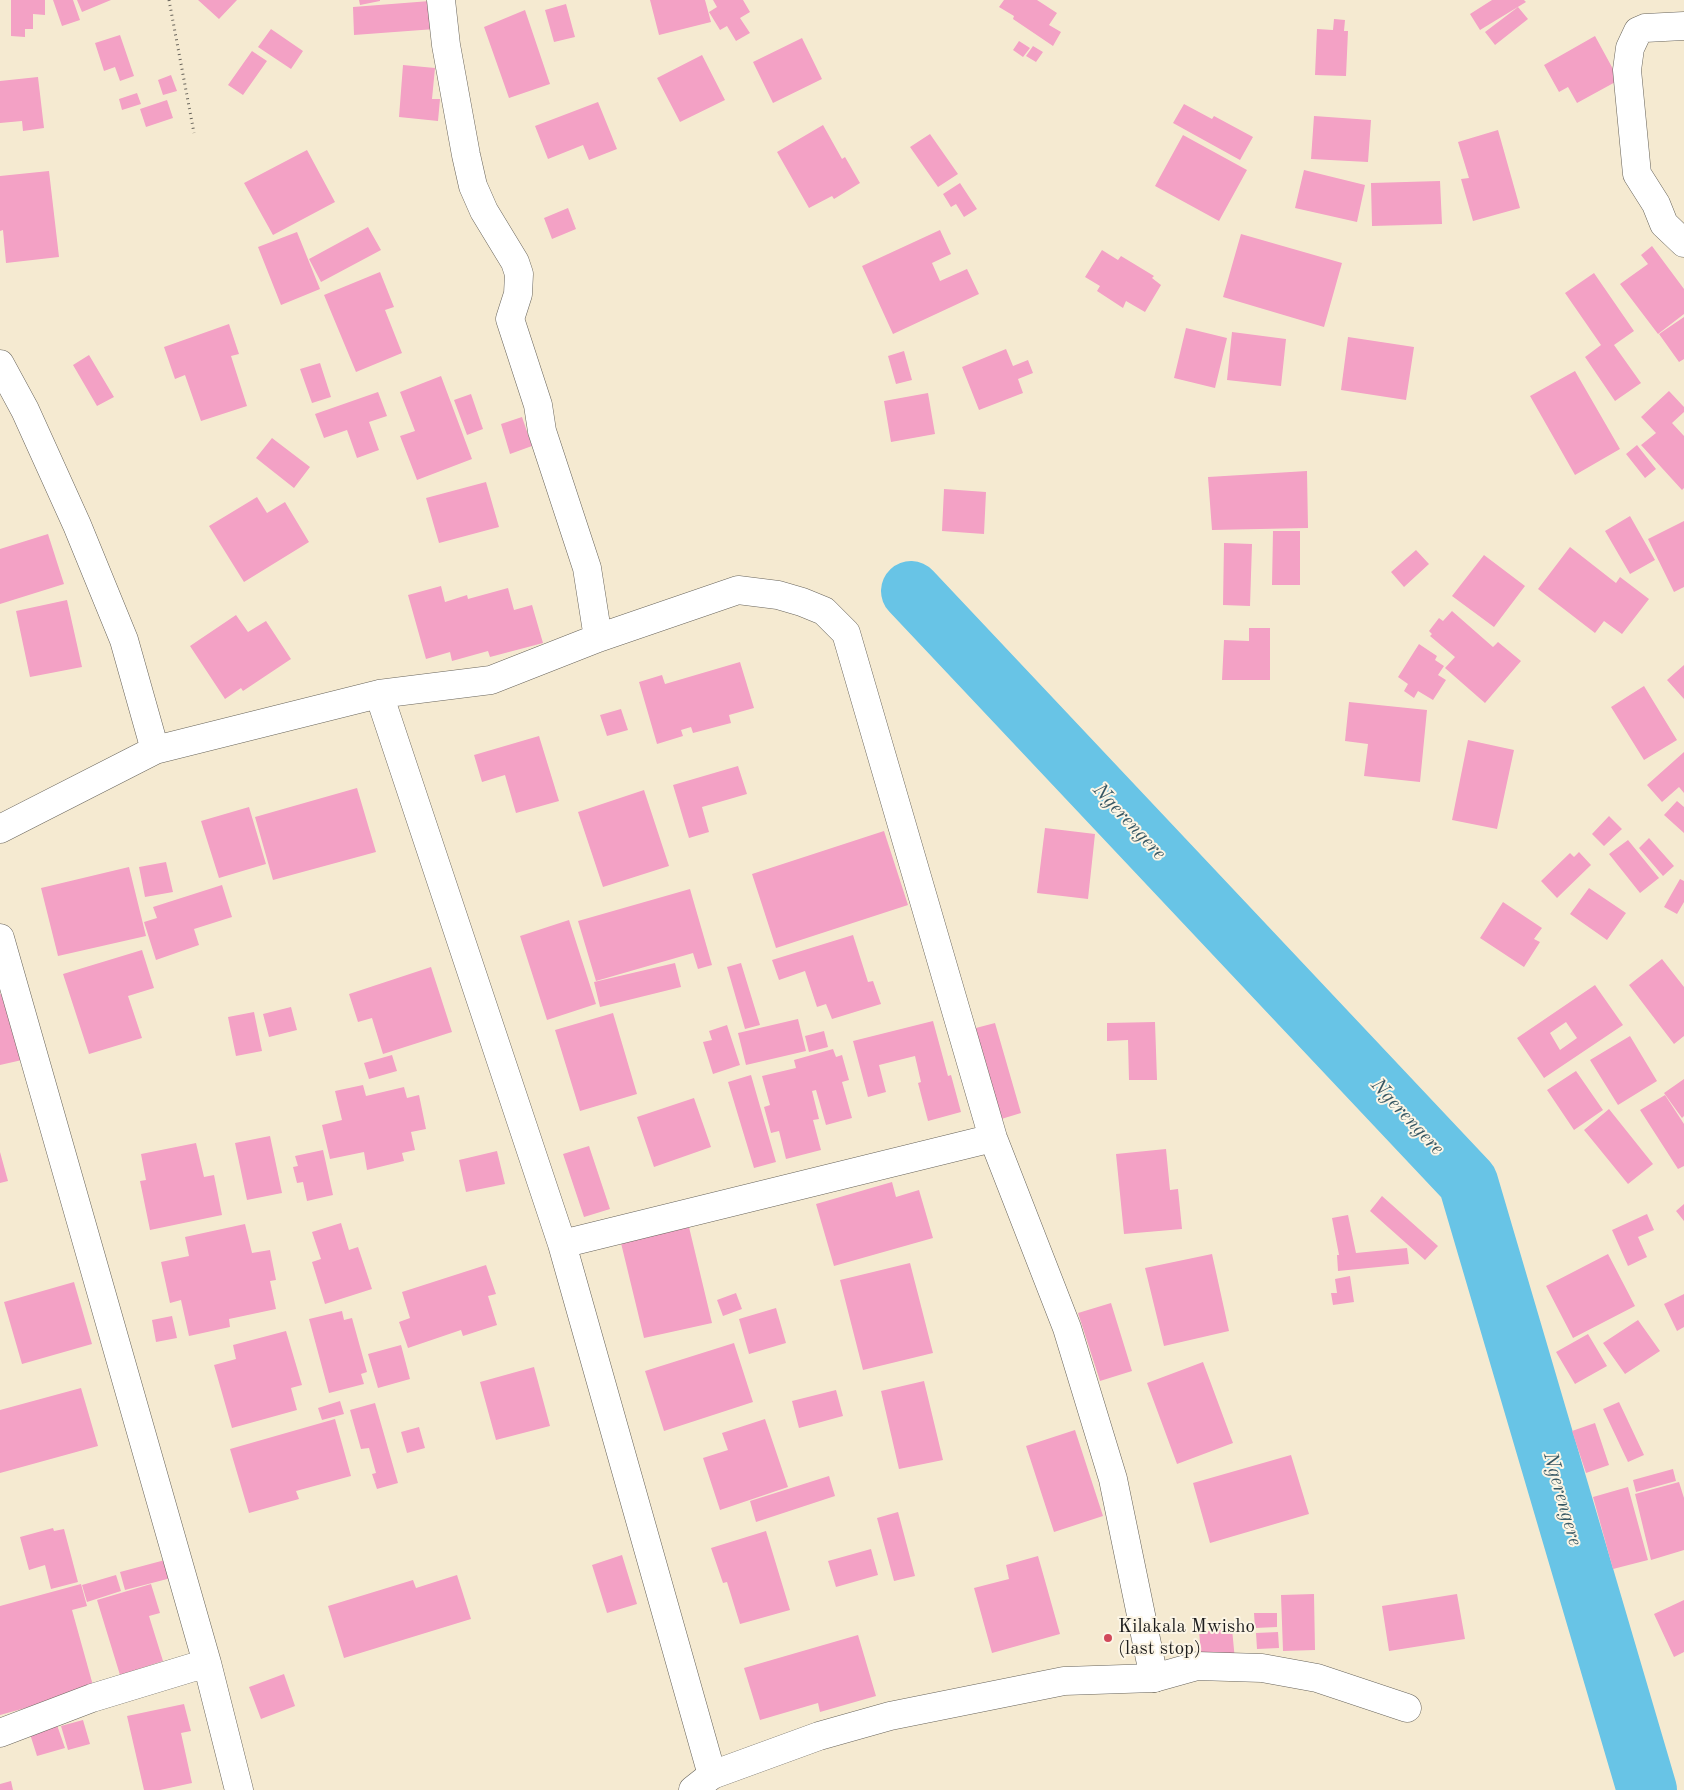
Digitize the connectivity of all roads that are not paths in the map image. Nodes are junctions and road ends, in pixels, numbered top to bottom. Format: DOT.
graph roads {
  1 [pos="441,0"];
  2 [pos="1684,26"];
  3 [pos="1684,243"];
  4 [pos="0,364"];
  5 [pos="598,638"];
  6 [pos="379,694"];
  7 [pos="155,750"];
  8 [pos="0,829"];
  9 [pos="0,938"];
  10 [pos="994,1138"];
  11 [pos="562,1244"];
  12 [pos="207,1663"];
  13 [pos="1154,1678"];
  14 [pos="1407,1708"];
  15 [pos="0,1733"];
  16 [pos="702,1783"];
  17 [pos="239,1790"];
  1 -- 5 [label="street"];
  2 -- 3 [label="street"];
  4 -- 7 [label="street"];
  5 -- 6 [label="street"];
  5 -- 10 [label="street"];
  6 -- 7 [label="street"];
  6 -- 11 [label="street"];
  7 -- 8 [label="street"];
  9 -- 12 [label="street"];
  10 -- 11 [label="street"];
  10 -- 13 [label="street"];
  11 -- 16 [label="street"];
  12 -- 15 [label="street"];
  12 -- 17 [label="street"];
  13 -- 14 [label="street"];
  13 -- 16 [label="street"];
}
